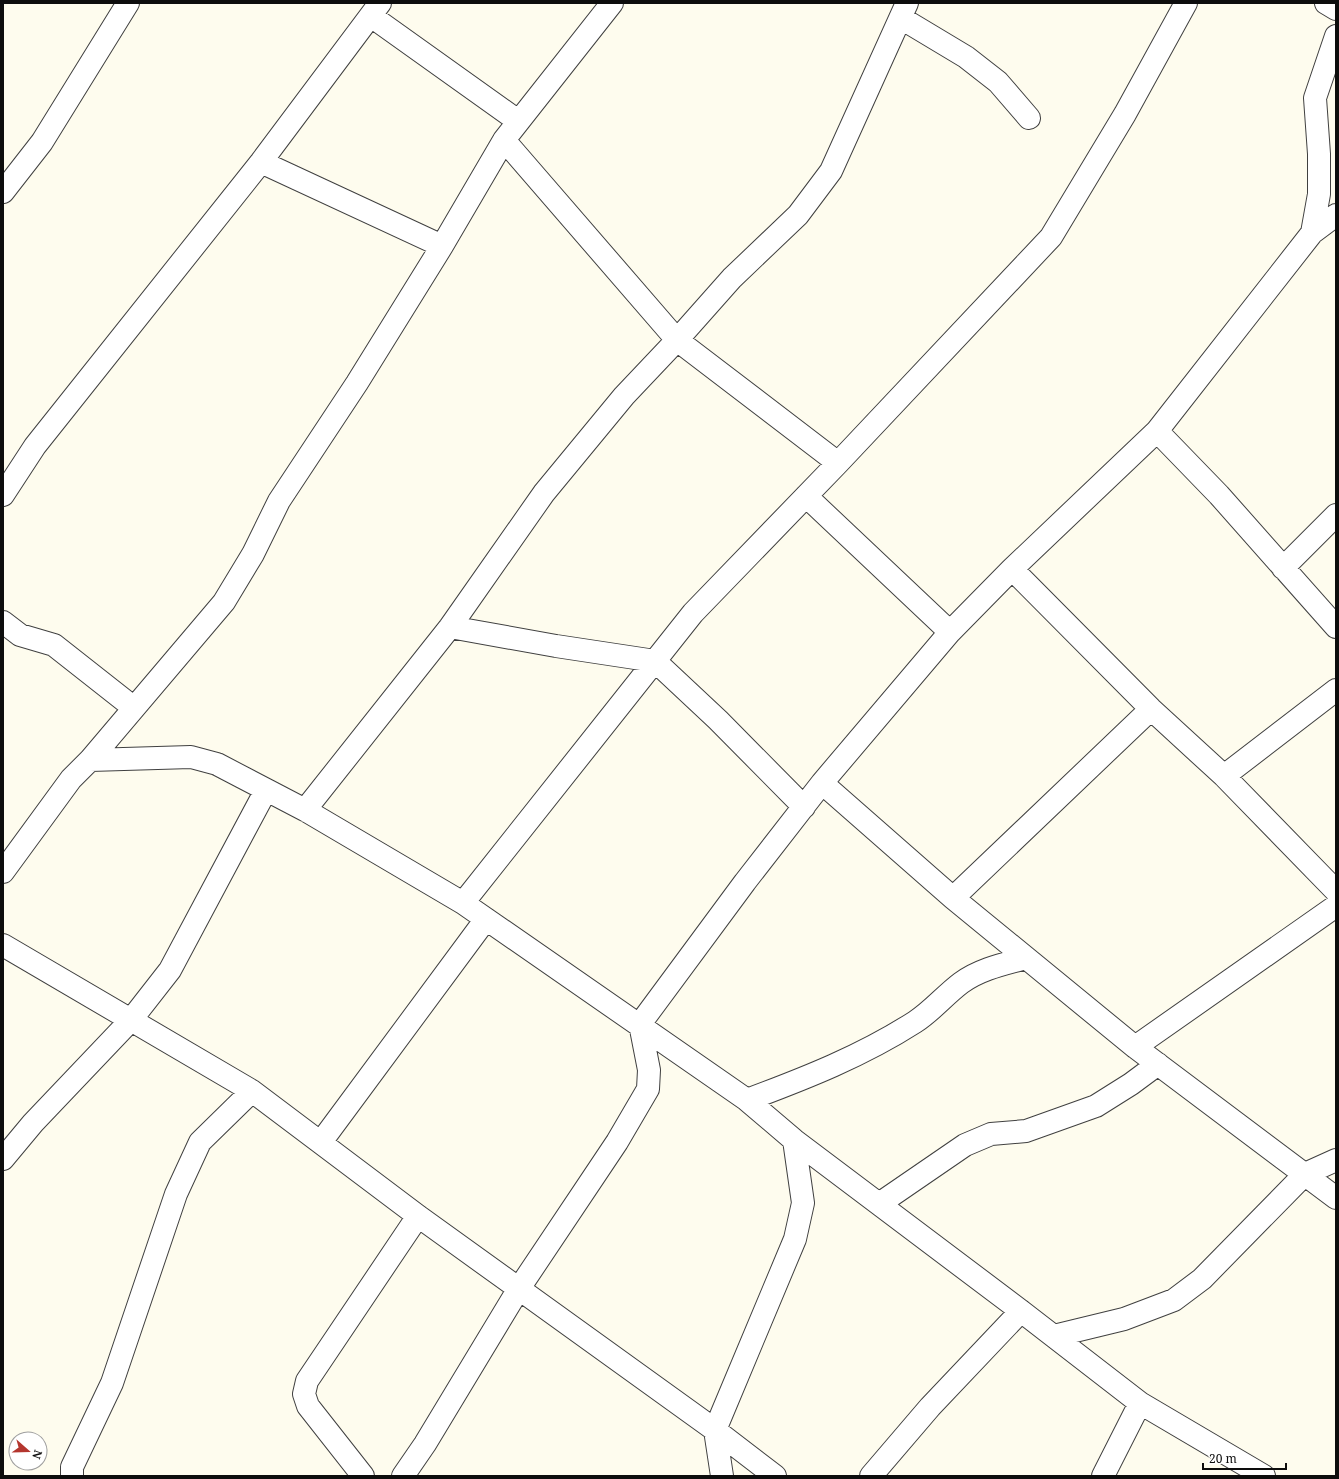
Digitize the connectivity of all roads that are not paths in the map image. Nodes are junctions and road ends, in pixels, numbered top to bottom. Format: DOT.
graph roads {
  1 [pos="128,3"];
  2 [pos="612,3"];
  3 [pos="1186,3"];
  4 [pos="1326,3"];
  5 [pos="1336,9"];
  6 [pos="376,10"];
  7 [pos="904,10"];
  8 [pos="1336,36"];
  9 [pos="1029,118"];
  10 [pos="518,121"];
  11 [pos="504,140"];
  12 [pos="261,162"];
  13 [pos="3,192"];
  14 [pos="1336,216"];
  15 [pos="1312,233"];
  16 [pos="442,246"];
  17 [pos="677,340"];
  18 [pos="1158,431"];
  19 [pos="838,463"];
  20 [pos="3,495"];
  21 [pos="806,496"];
  22 [pos="1336,515"];
  23 [pos="1283,568"];
  24 [pos="1012,569"];
  25 [pos="3,622"];
  26 [pos="450,627"];
  27 [pos="1336,627"];
  28 [pos="950,632"];
  29 [pos="654,661"];
  30 [pos="1336,690"];
  31 [pos="134,708"];
  32 [pos="1151,709"];
  33 [pos="90,760"];
  34 [pos="1224,776"];
  35 [pos="822,783"];
  36 [pos="266,790"];
  37 [pos="804,806"];
  38 [pos="304,810"];
  39 [pos="3,872"];
  40 [pos="1336,891"];
  41 [pos="953,898"];
  42 [pos="463,903"];
  43 [pos="1336,906"];
  44 [pos="486,919"];
  45 [pos="3,945"];
  46 [pos="1026,958"];
  47 [pos="131,1020"];
  48 [pos="640,1024"];
  49 [pos="1135,1047"];
  50 [pos="1158,1064"];
  51 [pos="252,1091"];
  52 [pos="747,1100"];
  53 [pos="794,1140"];
  54 [pos="321,1142"];
  55 [pos="3,1159"];
  56 [pos="1336,1160"];
  57 [pos="1305,1174"];
  58 [pos="1336,1198"];
  59 [pos="880,1204"];
  60 [pos="418,1216"];
  61 [pos="518,1290"];
  62 [pos="1021,1311"];
  63 [pos="1054,1336"];
  64 [pos="1140,1403"];
  65 [pos="715,1430"];
  66 [pos="68,1473"];
  67 [pos="363,1476"];
  68 [pos="403,1476"];
  69 [pos="722,1476"];
  70 [pos="775,1476"];
  71 [pos="871,1476"];
  72 [pos="1103,1476"];
  73 [pos="1264,1476"];
  1 -- 13 [label="street"];
  2 -- 10 [label="street"];
  3 -- 19 [label="street"];
  4 -- 5 [label="street"];
  6 -- 10 [label="street"];
  6 -- 12 [label="street"];
  7 -- 9 [label="street"];
  7 -- 17 [label="street"];
  8 -- 15 [label="street"];
  10 -- 11 [label="street"];
  11 -- 16 [label="street"];
  11 -- 17 [label="street"];
  12 -- 16 [label="street"];
  12 -- 20 [label="street"];
  14 -- 15 [label="street"];
  15 -- 18 [label="street"];
  16 -- 31 [label="street"];
  17 -- 19 [label="street"];
  17 -- 26 [label="street"];
  18 -- 23 [label="street"];
  18 -- 24 [label="street"];
  19 -- 21 [label="street"];
  21 -- 28 [label="street"];
  21 -- 29 [label="street"];
  22 -- 23 [label="street"];
  23 -- 27 [label="street"];
  24 -- 28 [label="street"];
  24 -- 32 [label="street"];
  25 -- 31 [label="street"];
  26 -- 29 [label="street"];
  26 -- 38 [label="street"];
  28 -- 35 [label="street"];
  29 -- 37 [label="street"];
  29 -- 42 [label="street"];
  30 -- 34 [label="street"];
  31 -- 33 [label="street"];
  32 -- 34 [label="street"];
  32 -- 41 [label="street"];
  33 -- 36 [label="street"];
  33 -- 39 [label="street"];
  34 -- 40 [label="street"];
  35 -- 37 [label="street"];
  35 -- 41 [label="street"];
  36 -- 38 [label="street"];
  36 -- 47 [label="street"];
  37 -- 48 [label="street"];
  38 -- 42 [label="street"];
  41 -- 46 [label="street"];
  42 -- 44 [label="street"];
  43 -- 49 [label="street"];
  44 -- 48 [label="street"];
  44 -- 54 [label="street"];
  45 -- 47 [label="street"];
  46 -- 49 [label="street"];
  46 -- 52 [label="street"];
  47 -- 51 [label="street"];
  47 -- 55 [label="street"];
  48 -- 52 [label="street"];
  48 -- 61 [label="street"];
  49 -- 50 [label="street"];
  50 -- 57 [label="street"];
  50 -- 59 [label="street"];
  51 -- 54 [label="street"];
  51 -- 66 [label="street"];
  52 -- 53 [label="street"];
  53 -- 59 [label="street"];
  53 -- 65 [label="street"];
  54 -- 60 [label="street"];
  56 -- 57 [label="street"];
  57 -- 58 [label="street"];
  57 -- 63 [label="street"];
  59 -- 62 [label="street"];
  60 -- 61 [label="street"];
  60 -- 67 [label="street"];
  61 -- 65 [label="street"];
  61 -- 68 [label="street"];
  62 -- 63 [label="street"];
  62 -- 71 [label="street"];
  63 -- 64 [label="street"];
  64 -- 72 [label="street"];
  64 -- 73 [label="street"];
  65 -- 69 [label="street"];
  65 -- 70 [label="street"];
}
